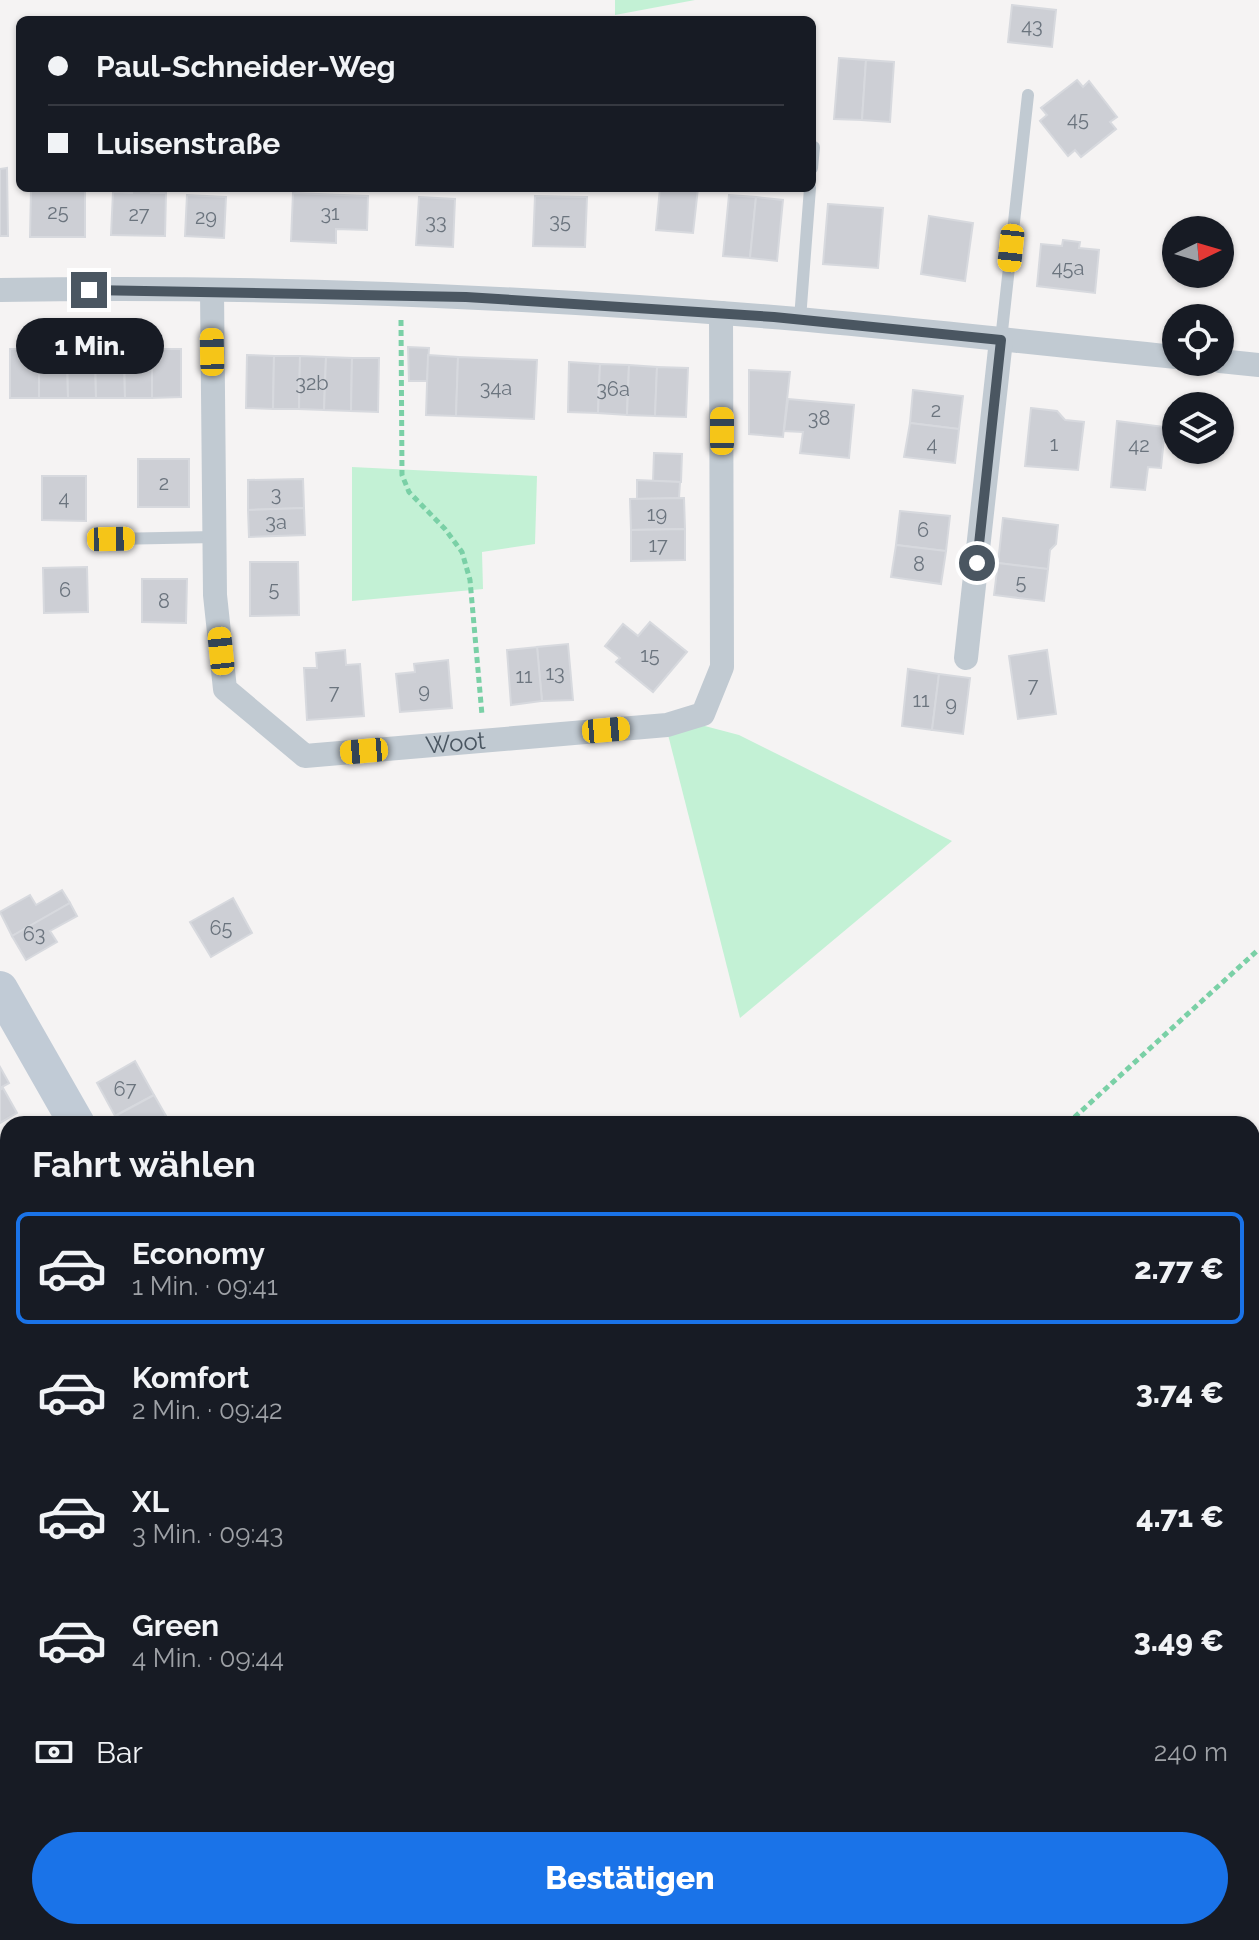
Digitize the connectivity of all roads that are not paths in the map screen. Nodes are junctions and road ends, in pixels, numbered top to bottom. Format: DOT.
graph roads {
  1 [pos="1028,95"];
  2 [pos="810,192"];
  3 [pos="0,290"];
  4 [pos="212,291"];
  5 [pos="721,313"];
  6 [pos="800,319"];
  7 [pos="1001,340"];
  8 [pos="1162,356"];
  9 [pos="1234,362"];
  10 [pos="1259,365"];
  11 [pos="215,537"];
  12 [pos="111,539"];
  13 [pos="966,658"];
  14 [pos="0,989"];
  15 [pos="72,1116"];
  1 -- 7 [label="lane"];
  2 -- 6 [label="lane"];
  3 -- 4 [label="street"];
  4 -- 5 [label="street"];
  4 -- 11 [label="street, Woot"];
  5 -- 6 [label="street"];
  5 -- 11 [label="street, Woot"];
  6 -- 7 [label="street"];
  7 -- 8 [label="street"];
  7 -- 13 [label="street"];
  9 -- 10 [label="street"];
  11 -- 12 [label="lane"];
  14 -- 15 [label="street"];
}
